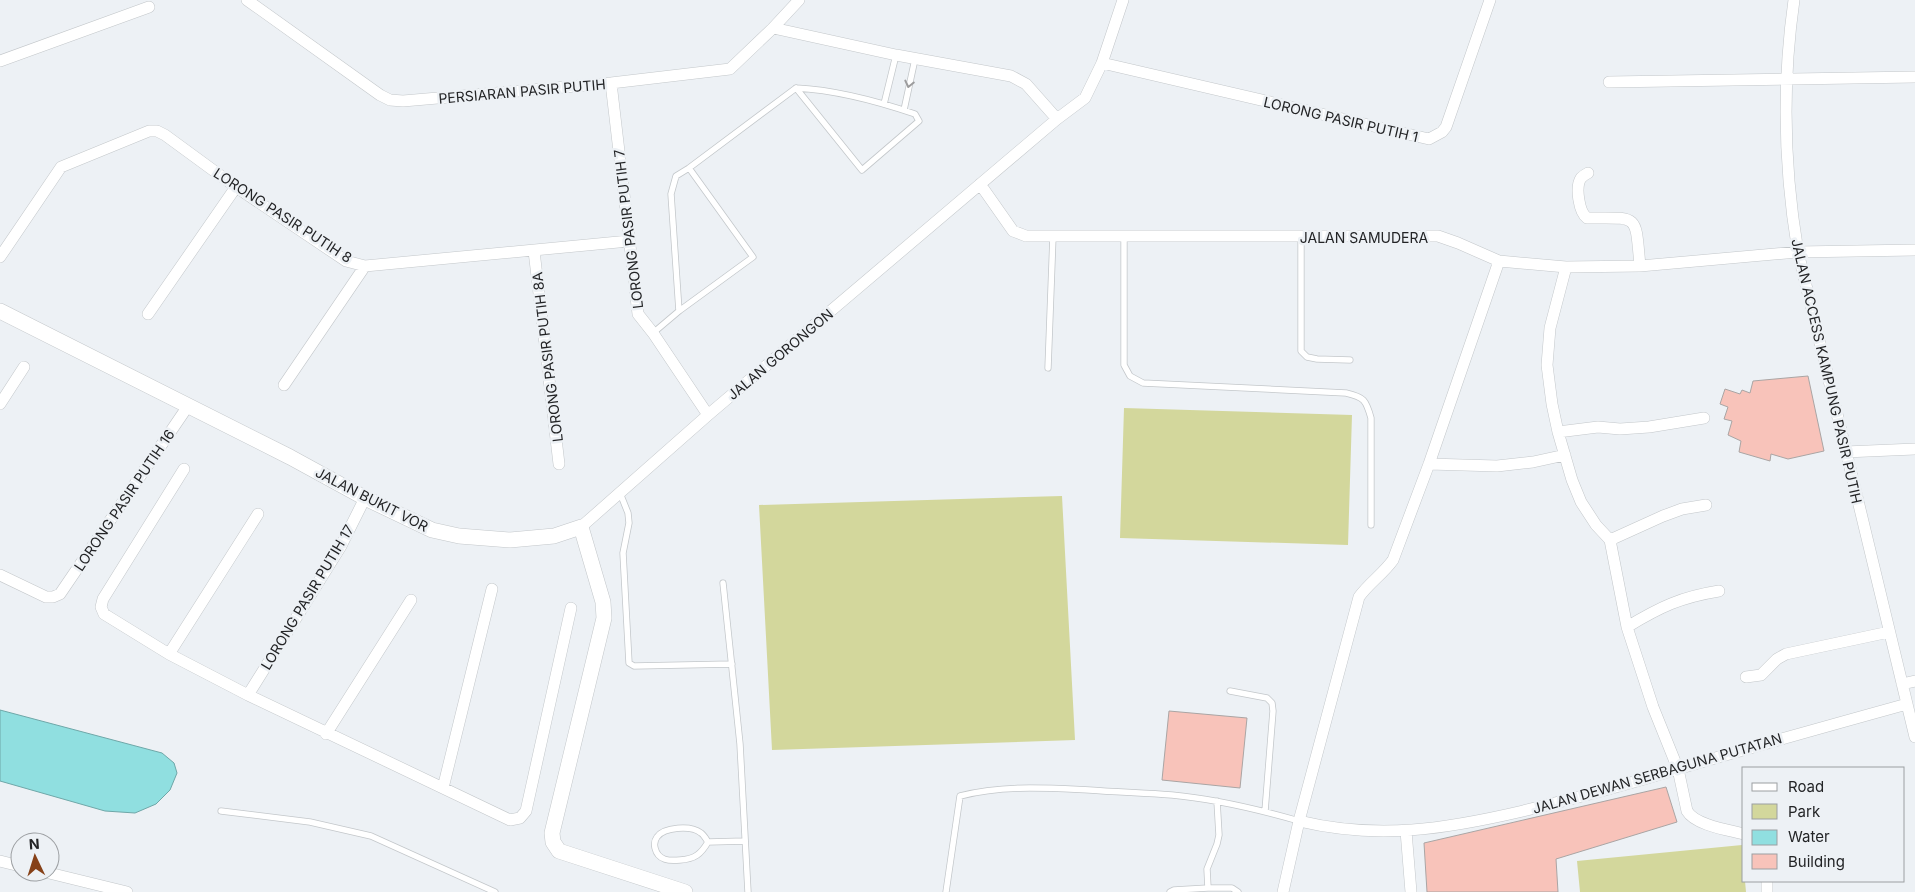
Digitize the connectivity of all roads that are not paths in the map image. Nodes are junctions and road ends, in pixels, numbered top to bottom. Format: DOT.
graph roads {
  1 [pos="246,0"];
  2 [pos="799,0"];
  3 [pos="1123,0"];
  4 [pos="1490,0"];
  5 [pos="1794,0"];
  6 [pos="149,7"];
  7 [pos="773,28"];
  8 [pos="896,55"];
  9 [pos="915,59"];
  10 [pos="0,61"];
  11 [pos="1102,63"];
  12 [pos="1915,77"];
  13 [pos="1786,78"];
  14 [pos="611,82"];
  15 [pos="1609,82"];
  16 [pos="796,88"];
  17 [pos="884,104"];
  18 [pos="904,110"];
  19 [pos="1057,119"];
  20 [pos="688,168"];
  21 [pos="1588,173"];
  22 [pos="980,184"];
  23 [pos="236,187"];
  24 [pos="1053,236"];
  25 [pos="1124,236"];
  26 [pos="1301,237"];
  27 [pos="630,241"];
  28 [pos="1915,250"];
  29 [pos="534,251"];
  30 [pos="1798,252"];
  31 [pos="0,257"];
  32 [pos="1499,261"];
  33 [pos="365,266"];
  34 [pos="1640,266"];
  35 [pos="1566,267"];
  36 [pos="679,310"];
  37 [pos="0,311"];
  38 [pos="148,314"];
  39 [pos="653,333"];
  40 [pos="1350,360"];
  41 [pos="24,367"];
  42 [pos="1048,368"];
  43 [pos="284,385"];
  44 [pos="0,404"];
  45 [pos="188,406"];
  46 [pos="708,415"];
  47 [pos="1704,418"];
  48 [pos="1558,432"];
  49 [pos="1915,449"];
  50 [pos="1845,452"];
  51 [pos="1565,455"];
  52 [pos="559,464"];
  53 [pos="1429,464"];
  54 [pos="184,469"];
  55 [pos="620,493"];
  56 [pos="365,498"];
  57 [pos="1706,505"];
  58 [pos="258,514"];
  59 [pos="1371,525"];
  60 [pos="581,527"];
  61 [pos="1610,540"];
  62 [pos="0,575"];
  63 [pos="723,584"];
  64 [pos="492,589"];
  65 [pos="1719,591"];
  66 [pos="411,600"];
  67 [pos="571,608"];
  68 [pos="1627,627"];
  69 [pos="1889,632"];
  70 [pos="169,654"];
  71 [pos="732,664"];
  72 [pos="1746,676"];
  73 [pos="1915,681"];
  74 [pos="1902,684"];
  75 [pos="1230,691"];
  76 [pos="248,695"];
  77 [pos="1907,704"];
  78 [pos="326,734"];
  79 [pos="1915,737"];
  80 [pos="1678,769"];
  81 [pos="443,788"];
  82 [pos="1217,801"];
  83 [pos="221,811"];
  84 [pos="1265,811"];
  85 [pos="1299,821"];
  86 [pos="1406,831"];
  87 [pos="1742,833"];
  88 [pos="745,841"];
  89 [pos="708,842"];
  90 [pos="60,876"];
  91 [pos="1208,888"];
  92 [pos="127,892"];
  93 [pos="495,892"];
  94 [pos="685,892"];
  95 [pos="748,892"];
  96 [pos="946,892"];
  97 [pos="1170,892"];
  98 [pos="1238,892"];
  99 [pos="1283,892"];
  100 [pos="1411,892"];
  1 -- 14 [label="street, PERSIARAN PASIR PUTIH"];
  2 -- 7 [label="street, PERSIARAN PASIR PUTIH"];
  3 -- 11 [label="street, JALAN GORONGON"];
  4 -- 11 [label="street, LORONG PASIR PUTIH 1"];
  5 -- 13 [label="street, JALAN ACCESS KAMPUNG PASIR PUTIH"];
  6 -- 10 [label="street"];
  7 -- 8 [label="street"];
  7 -- 14 [label="street, PERSIARAN PASIR PUTIH"];
  8 -- 9 [label="street"];
  8 -- 17 [label="lane"];
  9 -- 18 [label="lane, one-way"];
  9 -- 19 [label="street"];
  11 -- 19 [label="street, JALAN GORONGON"];
  12 -- 13 [label="street"];
  13 -- 15 [label="street"];
  13 -- 30 [label="street, JALAN ACCESS KAMPUNG PASIR PUTIH"];
  14 -- 27 [label="street, LORONG PASIR PUTIH 7"];
  16 -- 17 [label="lane"];
  16 -- 18 [label="lane"];
  16 -- 20 [label="lane"];
  17 -- 18 [label="lane"];
  19 -- 22 [label="street, JALAN GORONGON"];
  20 -- 36 [label="lane"];
  20 -- 36 [label="lane"];
  21 -- 34 [label="street"];
  22 -- 24 [label="street, JALAN SAMUDERA"];
  22 -- 46 [label="street, JALAN GORONGON"];
  23 -- 31 [label="street, LORONG PASIR PUTIH 8"];
  23 -- 33 [label="street, LORONG PASIR PUTIH 8"];
  23 -- 38 [label="street"];
  24 -- 25 [label="street, JALAN SAMUDERA"];
  24 -- 42 [label="lane"];
  25 -- 26 [label="street, JALAN SAMUDERA"];
  25 -- 59 [label="lane"];
  26 -- 32 [label="street, JALAN SAMUDERA"];
  26 -- 40 [label="lane"];
  27 -- 29 [label="street, LORONG PASIR PUTIH 8"];
  27 -- 39 [label="street, LORONG PASIR PUTIH 7"];
  28 -- 30 [label="street, JALAN SAMUDERA"];
  29 -- 33 [label="street, LORONG PASIR PUTIH 8"];
  29 -- 52 [label="street, LORONG PASIR PUTIH 8A"];
  30 -- 34 [label="street, JALAN SAMUDERA"];
  30 -- 50 [label="street, JALAN ACCESS KAMPUNG PASIR PUTIH"];
  32 -- 35 [label="street, JALAN SAMUDERA"];
  32 -- 53 [label="street"];
  33 -- 43 [label="street"];
  34 -- 35 [label="street, JALAN SAMUDERA"];
  35 -- 48 [label="street"];
  36 -- 39 [label="lane"];
  37 -- 45 [label="street, JALAN BUKIT VOR"];
  39 -- 46 [label="street, LORONG PASIR PUTIH 7"];
  41 -- 44 [label="street"];
  45 -- 56 [label="street, JALAN BUKIT VOR"];
  45 -- 62 [label="street, LORONG PASIR PUTIH 16"];
  46 -- 55 [label="street, JALAN GORONGON"];
  47 -- 48 [label="street"];
  48 -- 51 [label="street"];
  49 -- 50 [label="street"];
  50 -- 69 [label="street, JALAN ACCESS KAMPUNG PASIR PUTIH"];
  51 -- 53 [label="street"];
  51 -- 61 [label="street"];
  53 -- 85 [label="street"];
  54 -- 70 [label="street"];
  55 -- 60 [label="street, JALAN GORONGON"];
  55 -- 71 [label="lane"];
  56 -- 60 [label="street, JALAN BUKIT VOR"];
  56 -- 76 [label="street, LORONG PASIR PUTIH 17"];
  57 -- 61 [label="street"];
  58 -- 70 [label="street"];
  60 -- 94 [label="street"];
  61 -- 68 [label="street"];
  63 -- 71 [label="lane"];
  64 -- 81 [label="street"];
  65 -- 68 [label="street"];
  66 -- 78 [label="street"];
  67 -- 81 [label="street"];
  68 -- 80 [label="street"];
  69 -- 72 [label="street"];
  69 -- 74 [label="street, JALAN ACCESS KAMPUNG PASIR PUTIH"];
  70 -- 76 [label="street"];
  71 -- 88 [label="lane"];
  73 -- 74 [label="street"];
  74 -- 77 [label="street, JALAN ACCESS KAMPUNG PASIR PUTIH"];
  75 -- 84 [label="lane"];
  76 -- 78 [label="street"];
  77 -- 79 [label="street, JALAN ACCESS KAMPUNG PASIR PUTIH"];
  77 -- 80 [label="street, JALAN DEWAN SERBAGUNA PUTATAN"];
  78 -- 81 [label="street"];
  80 -- 86 [label="street, JALAN DEWAN SERBAGUNA PUTATAN"];
  80 -- 87 [label="street"];
  82 -- 84 [label="lane"];
  82 -- 91 [label="lane"];
  82 -- 96 [label="lane"];
  83 -- 93 [label="lane"];
  84 -- 85 [label="lane"];
  85 -- 86 [label="street, JALAN DEWAN SERBAGUNA PUTATAN"];
  85 -- 99 [label="street"];
  86 -- 100 [label="street"];
  88 -- 89 [label="lane"];
  88 -- 95 [label="lane"];
  89 -- 89 [label="lane"];
  90 -- 92 [label="street"];
  91 -- 97 [label="lane"];
  91 -- 98 [label="lane"];
}
